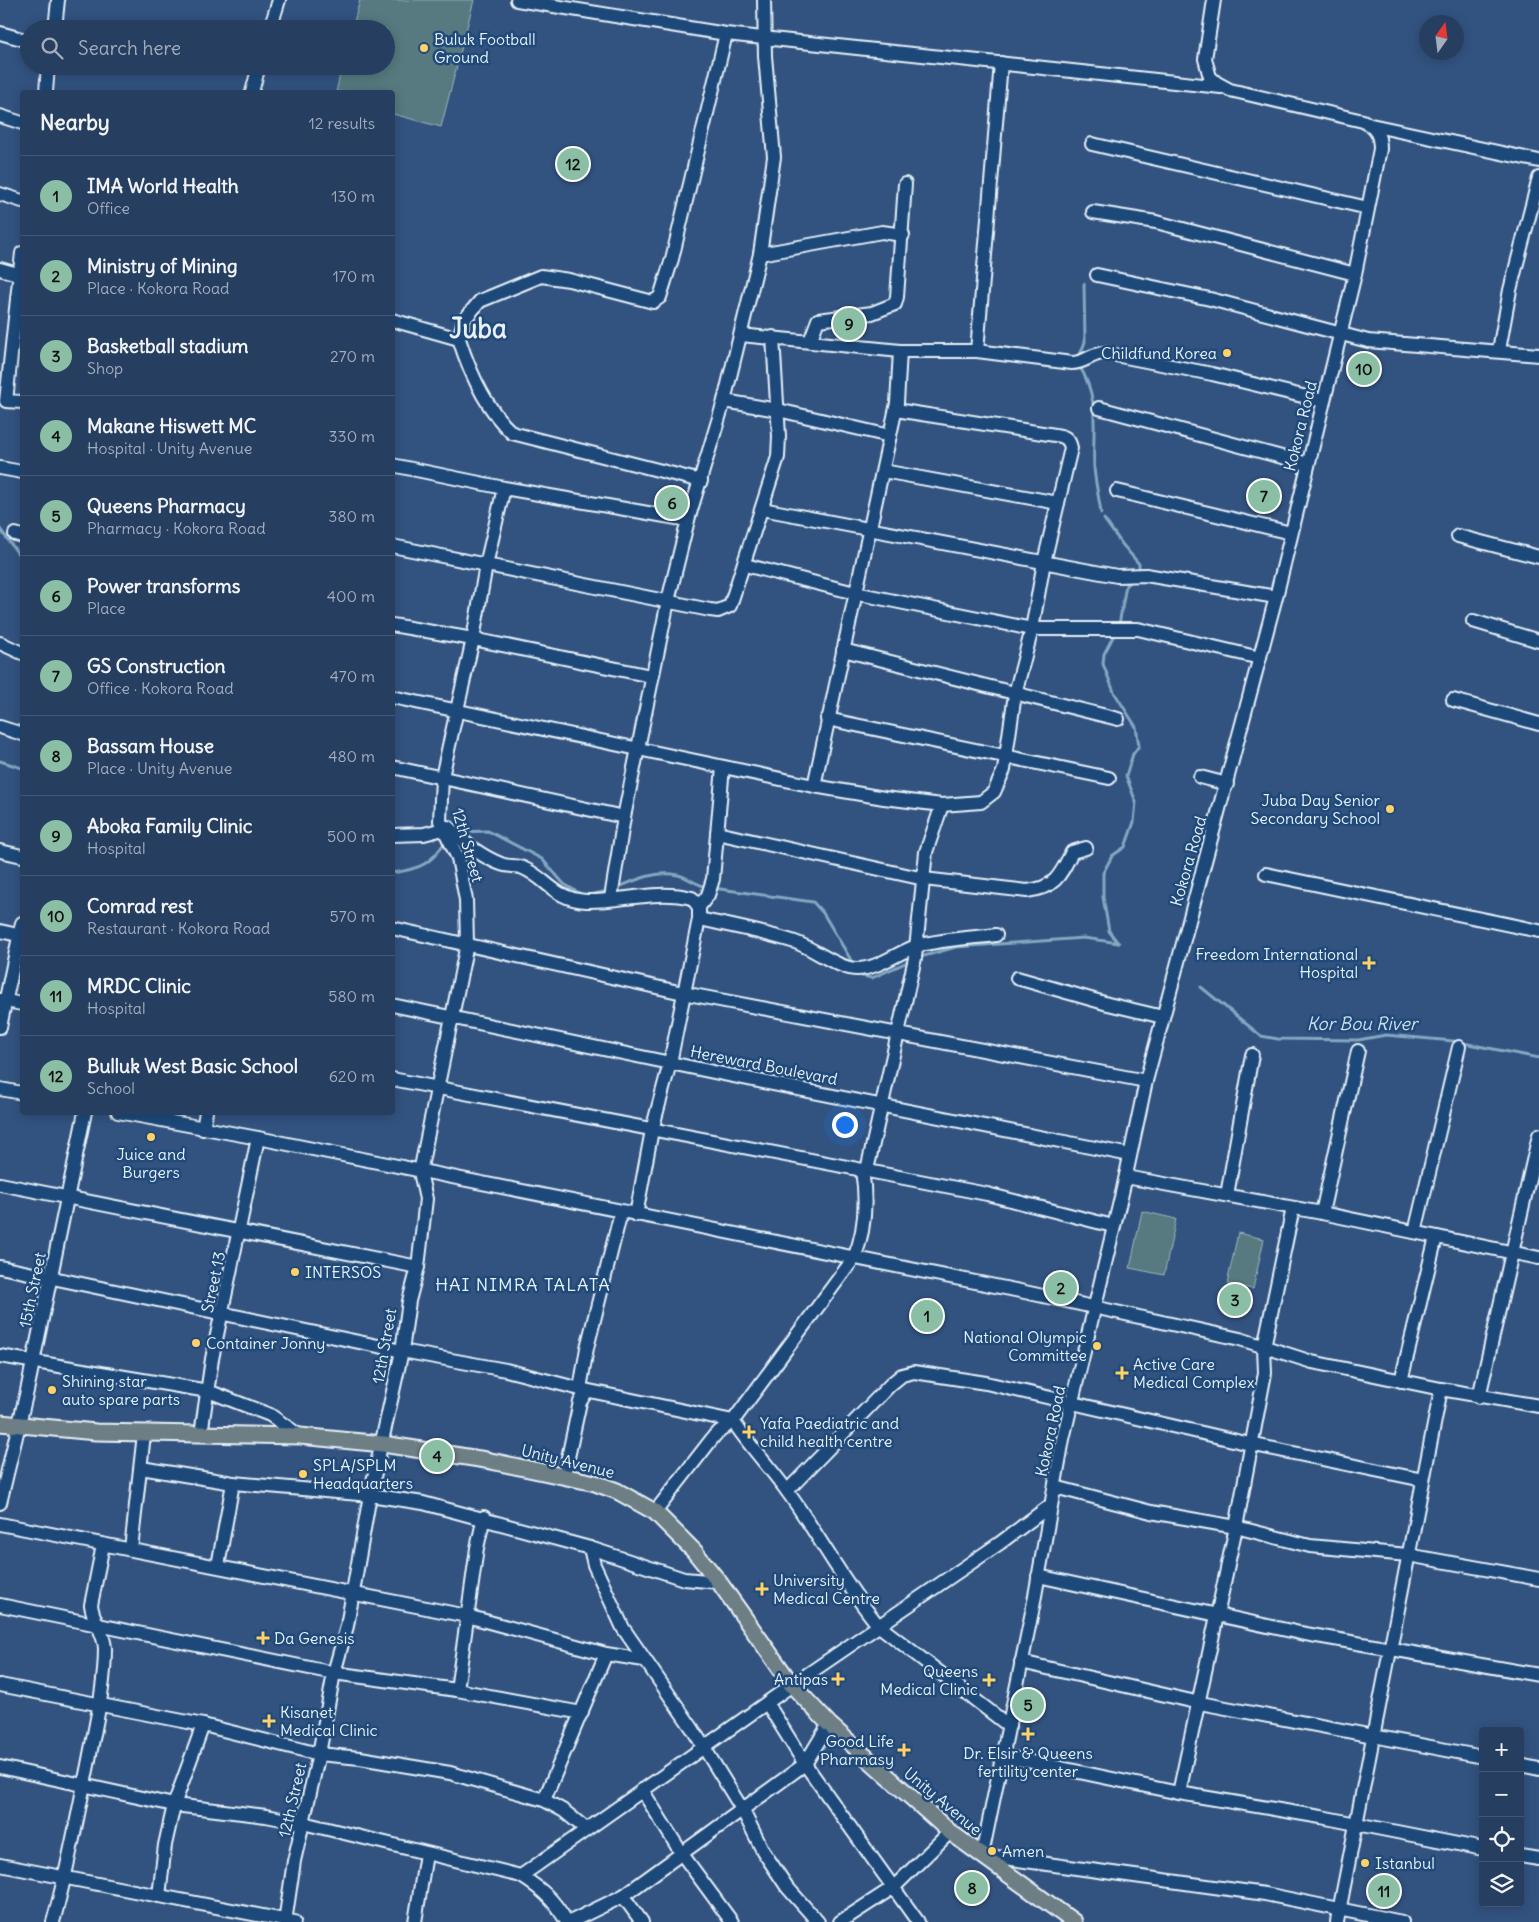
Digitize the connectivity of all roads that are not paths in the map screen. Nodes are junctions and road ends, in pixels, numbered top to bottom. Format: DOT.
graph roads {
  1 [pos="58,0"];
  2 [pos="279,0"];
  3 [pos="517,0"];
  4 [pos="764,0"];
  5 [pos="1214,0"];
  6 [pos="56,20"];
  7 [pos="273,20"];
  8 [pos="0,33"];
  9 [pos="726,34"];
  10 [pos="766,37"];
  11 [pos="20,39"];
  12 [pos="1001,63"];
  13 [pos="47,75"];
  14 [pos="257,75"];
  15 [pos="1222,87"];
  16 [pos="46,90"];
  17 [pos="253,90"];
  18 [pos="0,116"];
  19 [pos="20,122"];
  20 [pos="1371,125"];
  21 [pos="1092,144"];
  22 [pos="1539,161"];
  23 [pos="1539,178"];
  24 [pos="905,184"];
  25 [pos="0,194"];
  26 [pos="20,200"];
  27 [pos="1368,208"];
  28 [pos="1093,212"];
  29 [pos="903,235"];
  30 [pos="760,254"];
  31 [pos="0,269"];
  32 [pos="1355,274"];
  33 [pos="20,275"];
  34 [pos="1097,275"];
  35 [pos="20,293"];
  36 [pos="395,321"];
  37 [pos="18,328"];
  38 [pos="741,335"];
  39 [pos="1339,335"];
  40 [pos="773,337"];
  41 [pos="459,339"];
  42 [pos="6,341"];
  43 [pos="810,341"];
  44 [pos="1499,350"];
  45 [pos="900,351"];
  46 [pos="977,351"];
  47 [pos="1539,355"];
  48 [pos="724,401"];
  49 [pos="1323,401"];
  50 [pos="20,402"];
  51 [pos="1099,408"];
  52 [pos="778,410"];
  53 [pos="896,410"];
  54 [pos="890,436"];
  55 [pos="1308,464"];
  56 [pos="395,466"];
  57 [pos="0,468"];
  58 [pos="883,471"];
  59 [pos="20,472"];
  60 [pos="701,481"];
  61 [pos="504,488"];
  62 [pos="1118,491"];
  63 [pos="1058,503"];
  64 [pos="762,509"];
  65 [pos="688,520"];
  66 [pos="869,529"];
  67 [pos="1292,533"];
  68 [pos="1458,536"];
  69 [pos="395,547"];
  70 [pos="1539,557"];
  71 [pos="1044,562"];
  72 [pos="486,564"];
  73 [pos="744,565"];
  74 [pos="855,593"];
  75 [pos="1276,598"];
  76 [pos="668,601"];
  77 [pos="1473,621"];
  78 [pos="395,626"];
  79 [pos="1032,629"];
  80 [pos="473,639"];
  81 [pos="1539,641"];
  82 [pos="0,643"];
  83 [pos="843,650"];
  84 [pos="20,652"];
  85 [pos="1260,658"];
  86 [pos="651,676"];
  87 [pos="1015,694"];
  88 [pos="395,698"];
  89 [pos="1453,700"];
  90 [pos="456,711"];
  91 [pos="827,719"];
  92 [pos="1118,719"];
  93 [pos="1539,724"];
  94 [pos="0,727"];
  95 [pos="20,733"];
  96 [pos="637,748"];
  97 [pos="1007,756"];
  98 [pos="723,767"];
  99 [pos="395,768"];
  100 [pos="442,777"];
  101 [pos="1200,777"];
  102 [pos="1109,778"];
  103 [pos="1226,784"];
  104 [pos="814,786"];
  105 [pos="942,805"];
  106 [pos="624,817"];
  107 [pos="442,825"];
  108 [pos="717,833"];
  109 [pos="395,835"];
  110 [pos="1086,848"];
  111 [pos="0,851"];
  112 [pos="20,856"];
  113 [pos="1266,874"];
  114 [pos="924,879"];
  115 [pos="611,898"];
  116 [pos="699,913"];
  117 [pos="395,929"];
  118 [pos="0,931"];
  119 [pos="20,931"];
  120 [pos="1539,931"];
  121 [pos="996,935"];
  122 [pos="20,938"];
  123 [pos="467,944"];
  124 [pos="916,947"];
  125 [pos="1017,978"];
  126 [pos="683,993"];
  127 [pos="2,1000"];
  128 [pos="20,1004"];
  129 [pos="395,1005"];
  130 [pos="452,1017"];
  131 [pos="1163,1017"];
  132 [pos="0,1027"];
  133 [pos="897,1034"];
  134 [pos="1459,1047"];
  135 [pos="1358,1051"];
  136 [pos="1252,1054"];
  137 [pos="670,1063"];
  138 [pos="395,1080"];
  139 [pos="1146,1081"];
  140 [pos="438,1088"];
  141 [pos="0,1089"];
  142 [pos="20,1094"];
  143 [pos="882,1104"];
  144 [pos="84,1115"];
  145 [pos="133,1115"];
  146 [pos="205,1115"];
  147 [pos="203,1129"];
  148 [pos="652,1130"];
  149 [pos="1539,1135"];
  150 [pos="258,1138"];
  151 [pos="1130,1155"];
  152 [pos="865,1170"];
  153 [pos="420,1172"];
  154 [pos="1126,1176"];
  155 [pos="0,1184"];
  156 [pos="1227,1196"];
  157 [pos="68,1197"];
  158 [pos="1293,1208"];
  159 [pos="621,1212"];
  160 [pos="1322,1212"];
  161 [pos="636,1215"];
  162 [pos="1113,1226"];
  163 [pos="240,1230"];
  164 [pos="1415,1232"];
  165 [pos="1436,1236"];
  166 [pos="1513,1252"];
  167 [pos="854,1258"];
  168 [pos="1539,1258"];
  169 [pos="0,1267"];
  170 [pos="418,1268"];
  171 [pos="51,1278"];
  172 [pos="1094,1309"];
  173 [pos="223,1312"];
  174 [pos="1264,1347"];
  175 [pos="402,1351"];
  176 [pos="0,1356"];
  177 [pos="33,1362"];
  178 [pos="1401,1381"];
  179 [pos="1441,1389"];
  180 [pos="583,1390"];
  181 [pos="208,1391"];
  182 [pos="1479,1397"];
  183 [pos="1072,1402"];
  184 [pos="1539,1406"];
  185 [pos="733,1421"];
  186 [pos="0,1423"];
  187 [pos="18,1424"];
  188 [pos="144,1434"];
  189 [pos="201,1434"];
  190 [pos="300,1436"];
  191 [pos="383,1444"];
  192 [pos="1250,1444"];
  193 [pos="142,1468"];
  194 [pos="564,1476"];
  195 [pos="1423,1480"];
  196 [pos="233,1483"];
  197 [pos="1055,1487"];
  198 [pos="787,1491"];
  199 [pos="370,1495"];
  200 [pos="0,1503"];
  201 [pos="1051,1505"];
  202 [pos="655,1512"];
  203 [pos="484,1517"];
  204 [pos="0,1524"];
  205 [pos="1236,1526"];
  206 [pos="103,1545"];
  207 [pos="590,1548"];
  208 [pos="131,1549"];
  209 [pos="1408,1555"];
  210 [pos="218,1566"];
  211 [pos="1038,1576"];
  212 [pos="1539,1579"];
  213 [pos="719,1582"];
  214 [pos="352,1593"];
  215 [pos="0,1605"];
  216 [pos="1218,1614"];
  217 [pos="467,1616"];
  218 [pos="96,1624"];
  219 [pos="878,1626"];
  220 [pos="1392,1651"];
  221 [pos="606,1654"];
  222 [pos="644,1660"];
  223 [pos="1021,1662"];
  224 [pos="334,1673"];
  225 [pos="1539,1675"];
  226 [pos="792,1685"];
  227 [pos="0,1686"];
  228 [pos="457,1690"];
  229 [pos="767,1703"];
  230 [pos="1200,1703"];
  231 [pos="99,1706"];
  232 [pos="582,1713"];
  233 [pos="829,1724"];
  234 [pos="203,1725"];
  235 [pos="1009,1726"];
  236 [pos="1373,1736"];
  237 [pos="704,1749"];
  238 [pos="319,1754"];
  239 [pos="1003,1756"];
  240 [pos="1479,1756"];
  241 [pos="804,1764"];
  242 [pos="1524,1766"];
  243 [pos="0,1767"];
  244 [pos="1539,1769"];
  245 [pos="83,1787"];
  246 [pos="642,1790"];
  247 [pos="1179,1793"];
  248 [pos="544,1800"];
  249 [pos="174,1805"];
  250 [pos="742,1809"];
  251 [pos="303,1823"];
  252 [pos="1356,1824"];
  253 [pos="586,1829"];
  254 [pos="950,1832"];
  255 [pos="1479,1848"];
  256 [pos="426,1854"];
  257 [pos="682,1854"];
  258 [pos="982,1855"];
  259 [pos="1524,1857"];
  260 [pos="1539,1859"];
  261 [pos="0,1865"];
  262 [pos="521,1876"];
  263 [pos="66,1878"];
  264 [pos="894,1886"];
  265 [pos="159,1896"];
  266 [pos="623,1896"];
  267 [pos="1338,1916"];
  268 [pos="288,1921"];
  269 [pos="53,1922"];
  270 [pos="415,1922"];
  271 [pos="568,1922"];
  272 [pos="642,1922"];
  273 [pos="732,1922"];
  274 [pos="818,1922"];
  275 [pos="840,1922"];
  276 [pos="918,1922"];
  277 [pos="1074,1922"];
  278 [pos="1402,1922"];
  1 -- 6 [label="street"];
  2 -- 7 [label="street"];
  3 -- 9 [label="street"];
  4 -- 10 [label="street"];
  5 -- 15 [label="street"];
  8 -- 11 [label="street"];
  9 -- 10 [label="street"];
  9 -- 41 [label="street"];
  10 -- 12 [label="street"];
  10 -- 30 [label="street"];
  12 -- 15 [label="street"];
  12 -- 46 [label="street"];
  13 -- 16 [label="street"];
  14 -- 17 [label="street"];
  15 -- 20 [label="street"];
  18 -- 19 [label="street"];
  20 -- 22 [label="street"];
  20 -- 27 [label="street, Kokora Road"];
  21 -- 27 [label="street"];
  23 -- 44 [label="street"];
  24 -- 29 [label="street"];
  25 -- 26 [label="street"];
  27 -- 32 [label="street, Kokora Road"];
  28 -- 32 [label="street"];
  29 -- 30 [label="street"];
  29 -- 43 [label="street"];
  30 -- 38 [label="street"];
  31 -- 33 [label="street"];
  32 -- 39 [label="street, Kokora Road"];
  34 -- 39 [label="street"];
  35 -- 37 [label="street"];
  36 -- 41 [label="street"];
  37 -- 42 [label="street"];
  38 -- 40 [label="street"];
  38 -- 48 [label="street"];
  39 -- 44 [label="street"];
  39 -- 49 [label="street, Kokora Road"];
  40 -- 43 [label="street"];
  40 -- 52 [label="street"];
  41 -- 60 [label="street"];
  42 -- 50 [label="street"];
  43 -- 45 [label="street"];
  44 -- 47 [label="street"];
  45 -- 46 [label="street"];
  45 -- 53 [label="street"];
  46 -- 49 [label="street"];
  48 -- 52 [label="street"];
  48 -- 60 [label="street"];
  49 -- 55 [label="street, Kokora Road"];
  51 -- 55 [label="street"];
  52 -- 54 [label="street"];
  52 -- 64 [label="street"];
  53 -- 54 [label="street"];
  53 -- 63 [label="street"];
  54 -- 58 [label="street"];
  55 -- 67 [label="street, Kokora Road"];
  56 -- 61 [label="street"];
  57 -- 59 [label="street"];
  58 -- 63 [label="street"];
  58 -- 66 [label="street"];
  60 -- 65 [label="street"];
  61 -- 65 [label="street"];
  61 -- 72 [label="street, 12th Street"];
  62 -- 67 [label="street"];
  63 -- 71 [label="street"];
  64 -- 66 [label="street"];
  64 -- 73 [label="street"];
  65 -- 76 [label="street"];
  66 -- 71 [label="street"];
  66 -- 74 [label="street"];
  67 -- 75 [label="street, Kokora Road"];
  68 -- 70 [label="street"];
  69 -- 72 [label="street"];
  71 -- 75 [label="street"];
  71 -- 79 [label="street"];
  72 -- 76 [label="street"];
  72 -- 80 [label="street, 12th Street"];
  73 -- 74 [label="street"];
  73 -- 76 [label="street"];
  74 -- 79 [label="street"];
  74 -- 83 [label="street"];
  75 -- 85 [label="street, Kokora Road"];
  76 -- 86 [label="street"];
  77 -- 81 [label="street"];
  78 -- 80 [label="street"];
  79 -- 85 [label="street"];
  79 -- 87 [label="street"];
  80 -- 86 [label="street"];
  80 -- 90 [label="street, 12th Street"];
  82 -- 84 [label="street"];
  83 -- 87 [label="street"];
  83 -- 91 [label="street"];
  85 -- 103 [label="street, Kokora Road"];
  86 -- 96 [label="street"];
  87 -- 92 [label="street"];
  87 -- 97 [label="street"];
  88 -- 90 [label="street"];
  89 -- 93 [label="street"];
  90 -- 96 [label="street"];
  90 -- 100 [label="street, 12th Street"];
  91 -- 97 [label="street"];
  91 -- 104 [label="street"];
  94 -- 95 [label="street"];
  96 -- 98 [label="street"];
  96 -- 106 [label="street"];
  97 -- 102 [label="street"];
  97 -- 105 [label="street"];
  98 -- 104 [label="street"];
  98 -- 108 [label="street"];
  99 -- 100 [label="street"];
  100 -- 106 [label="street"];
  100 -- 107 [label="street, 12th Street"];
  101 -- 103 [label="street"];
  103 -- 131 [label="street, Kokora Road"];
  104 -- 105 [label="street"];
  105 -- 114 [label="street"];
  106 -- 115 [label="street"];
  107 -- 109 [label="street"];
  107 -- 115 [label="street"];
  107 -- 123 [label="street, 12th Street"];
  108 -- 114 [label="street"];
  108 -- 116 [label="street"];
  110 -- 114 [label="street"];
  111 -- 112 [label="street"];
  113 -- 120 [label="street"];
  114 -- 124 [label="street"];
  115 -- 116 [label="street"];
  116 -- 124 [label="street"];
  116 -- 126 [label="street"];
  117 -- 123 [label="street"];
  118 -- 119 [label="street"];
  121 -- 124 [label="street"];
  122 -- 127 [label="street"];
  123 -- 126 [label="street"];
  123 -- 130 [label="street, 12th Street"];
  124 -- 133 [label="street"];
  125 -- 131 [label="street"];
  126 -- 133 [label="street"];
  126 -- 137 [label="street"];
  127 -- 128 [label="street"];
  127 -- 132 [label="street"];
  129 -- 130 [label="street, Hereward Boulevard"];
  130 -- 137 [label="street, Hereward Boulevard"];
  130 -- 140 [label="street, 12th Street"];
  131 -- 139 [label="street, Kokora Road"];
  133 -- 139 [label="street"];
  133 -- 143 [label="street"];
  134 -- 164 [label="street"];
  135 -- 160 [label="street"];
  136 -- 156 [label="street"];
  137 -- 143 [label="street, Hereward Boulevard"];
  137 -- 148 [label="street"];
  138 -- 140 [label="street"];
  139 -- 151 [label="street, Kokora Road"];
  140 -- 148 [label="street"];
  140 -- 153 [label="street, 12th Street"];
  141 -- 142 [label="street"];
  143 -- 151 [label="street, Hereward Boulevard"];
  143 -- 152 [label="street"];
  144 -- 157 [label="street, 15th Street"];
  145 -- 147 [label="street"];
  146 -- 147 [label="street"];
  147 -- 150 [label="street"];
  148 -- 152 [label="street"];
  148 -- 161 [label="street"];
  149 -- 166 [label="street"];
  150 -- 153 [label="street"];
  150 -- 163 [label="street, Street 13"];
  151 -- 154 [label="street, Kokora Road"];
  152 -- 162 [label="street"];
  152 -- 167 [label="street"];
  153 -- 159 [label="street"];
  153 -- 170 [label="street, 12th Street"];
  154 -- 156 [label="street"];
  154 -- 162 [label="street, Kokora Road"];
  155 -- 157 [label="street"];
  156 -- 158 [label="street"];
  157 -- 163 [label="street"];
  157 -- 171 [label="street, 15th Street"];
  158 -- 160 [label="street"];
  158 -- 174 [label="street"];
  159 -- 161 [label="street"];
  159 -- 180 [label="street"];
  160 -- 164 [label="street"];
  161 -- 167 [label="street"];
  162 -- 172 [label="street, Kokora Road"];
  163 -- 170 [label="street"];
  163 -- 173 [label="street, Street 13"];
  164 -- 165 [label="street"];
  165 -- 166 [label="street"];
  165 -- 178 [label="street"];
  166 -- 168 [label="street"];
  166 -- 182 [label="street"];
  167 -- 172 [label="street"];
  167 -- 185 [label="street"];
  169 -- 171 [label="street"];
  170 -- 175 [label="street, 12th Street"];
  171 -- 173 [label="street"];
  171 -- 177 [label="street, 15th Street"];
  172 -- 174 [label="street"];
  172 -- 183 [label="street, Kokora Road"];
  173 -- 175 [label="street"];
  173 -- 181 [label="street, Street 13"];
  174 -- 178 [label="street"];
  174 -- 192 [label="street"];
  175 -- 180 [label="street"];
  175 -- 191 [label="street, 12th Street"];
  176 -- 177 [label="street"];
  177 -- 181 [label="street"];
  177 -- 187 [label="street, 15th Street"];
  178 -- 179 [label="street"];
  179 -- 182 [label="street"];
  179 -- 195 [label="street"];
  180 -- 185 [label="street"];
  180 -- 194 [label="street"];
  181 -- 189 [label="street, Street 13"];
  181 -- 190 [label="street"];
  182 -- 184 [label="street"];
  183 -- 192 [label="street"];
  183 -- 197 [label="street, Kokora Road"];
  183 -- 198 [label="street"];
  185 -- 198 [label="street"];
  185 -- 202 [label="street"];
  186 -- 187 [label="main road, Unity Avenue"];
  187 -- 188 [label="main road, Unity Avenue"];
  187 -- 200 [label="street, 15th Street"];
  188 -- 189 [label="main road, Unity Avenue"];
  188 -- 193 [label="street"];
  189 -- 190 [label="main road, Unity Avenue"];
  190 -- 191 [label="main road, Unity Avenue"];
  191 -- 194 [label="main road, Unity Avenue"];
  191 -- 199 [label="street, 12th Street"];
  192 -- 195 [label="street"];
  192 -- 205 [label="street"];
  193 -- 196 [label="street"];
  193 -- 208 [label="street"];
  194 -- 202 [label="main road, Unity Avenue"];
  195 -- 209 [label="street"];
  196 -- 199 [label="street"];
  196 -- 210 [label="street"];
  197 -- 201 [label="street, Kokora Road"];
  197 -- 205 [label="street"];
  198 -- 219 [label="street"];
  199 -- 203 [label="street"];
  199 -- 214 [label="street, 12th Street"];
  201 -- 211 [label="street, Kokora Road"];
  201 -- 219 [label="street"];
  202 -- 213 [label="main road, Unity Avenue"];
  203 -- 207 [label="street"];
  203 -- 217 [label="street"];
  204 -- 206 [label="street"];
  205 -- 209 [label="street"];
  205 -- 216 [label="street"];
  206 -- 208 [label="street"];
  206 -- 218 [label="street"];
  207 -- 213 [label="street"];
  207 -- 222 [label="street"];
  208 -- 210 [label="street"];
  209 -- 212 [label="street"];
  209 -- 220 [label="street"];
  210 -- 214 [label="street"];
  211 -- 216 [label="street"];
  211 -- 223 [label="street, Kokora Road"];
  213 -- 226 [label="main road, Unity Avenue"];
  214 -- 217 [label="street"];
  214 -- 224 [label="street, 12th Street"];
  215 -- 218 [label="street"];
  216 -- 220 [label="street"];
  216 -- 230 [label="street"];
  217 -- 221 [label="street"];
  217 -- 228 [label="street"];
  218 -- 224 [label="street"];
  218 -- 231 [label="street"];
  219 -- 226 [label="street"];
  219 -- 235 [label="street"];
  220 -- 225 [label="street"];
  220 -- 236 [label="street"];
  221 -- 222 [label="street"];
  221 -- 232 [label="street"];
  222 -- 237 [label="street"];
  223 -- 230 [label="street"];
  223 -- 235 [label="street, Kokora Road"];
  224 -- 228 [label="street"];
  224 -- 238 [label="street, 12th Street"];
  226 -- 229 [label="street"];
  226 -- 233 [label="main road, Unity Avenue"];
  227 -- 231 [label="street"];
  228 -- 232 [label="street"];
  229 -- 237 [label="street"];
  229 -- 241 [label="street"];
  230 -- 236 [label="street"];
  230 -- 247 [label="street"];
  231 -- 234 [label="street"];
  231 -- 245 [label="street"];
  232 -- 248 [label="street"];
  233 -- 241 [label="street"];
  233 -- 254 [label="main road, Unity Avenue"];
  234 -- 238 [label="street"];
  234 -- 249 [label="street"];
  235 -- 239 [label="street, Kokora Road"];
  236 -- 240 [label="street"];
  236 -- 252 [label="street"];
  237 -- 246 [label="street"];
  237 -- 250 [label="street"];
  238 -- 248 [label="street"];
  238 -- 251 [label="street, 12th Street"];
  239 -- 247 [label="street"];
  239 -- 258 [label="street, Kokora Road"];
  241 -- 250 [label="street"];
  241 -- 264 [label="street"];
  242 -- 244 [label="street"];
  243 -- 245 [label="street"];
  245 -- 249 [label="street"];
  245 -- 263 [label="street"];
  246 -- 253 [label="street"];
  246 -- 257 [label="street"];
  247 -- 252 [label="street"];
  248 -- 253 [label="street"];
  249 -- 251 [label="street"];
  249 -- 265 [label="street"];
  250 -- 257 [label="street"];
  250 -- 274 [label="street"];
  251 -- 256 [label="street"];
  251 -- 268 [label="street, 12th Street"];
  252 -- 255 [label="street"];
  252 -- 267 [label="street"];
  253 -- 262 [label="street"];
  254 -- 258 [label="main road, Unity Avenue"];
  254 -- 264 [label="street"];
  256 -- 262 [label="street"];
  256 -- 270 [label="street"];
  257 -- 266 [label="street"];
  257 -- 273 [label="street"];
  258 -- 267 [label="street"];
  258 -- 277 [label="main road, Unity Avenue"];
  259 -- 260 [label="street"];
  261 -- 263 [label="street"];
  262 -- 271 [label="street"];
  263 -- 265 [label="street"];
  263 -- 269 [label="street"];
  264 -- 275 [label="street"];
  264 -- 276 [label="street"];
  265 -- 268 [label="street"];
  266 -- 271 [label="street"];
  266 -- 272 [label="street"];
  267 -- 278 [label="street"];
}
